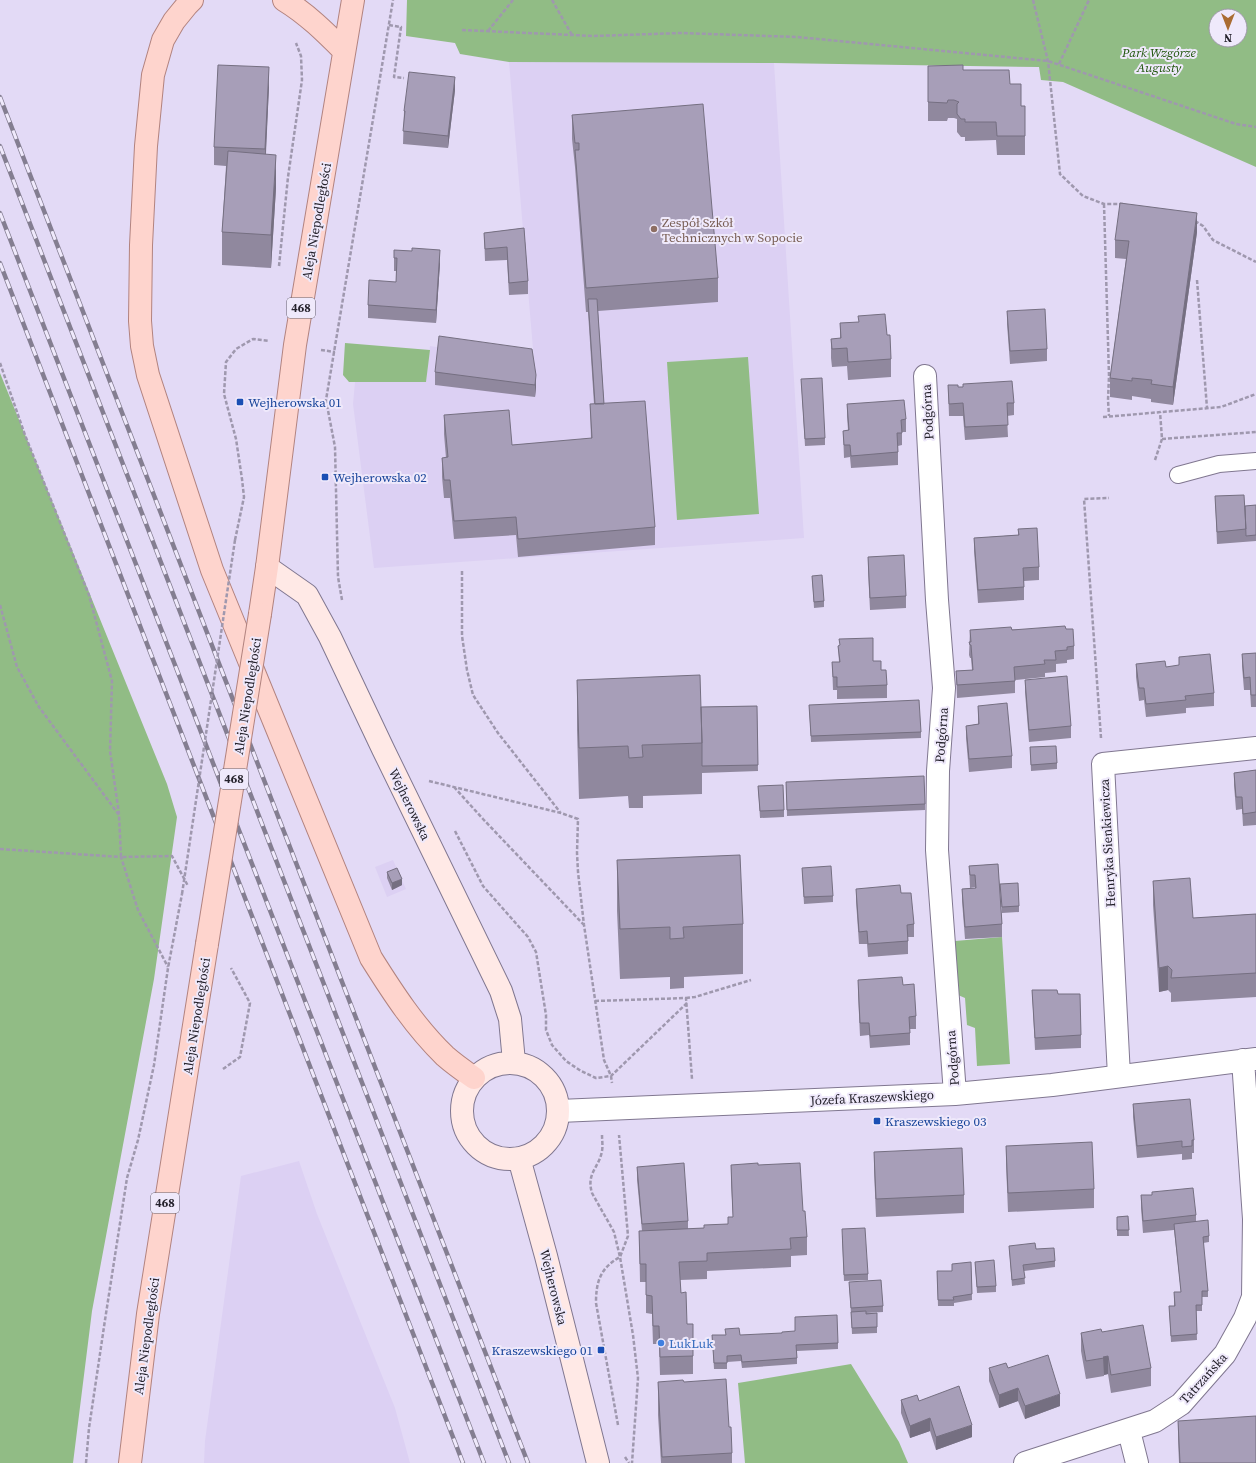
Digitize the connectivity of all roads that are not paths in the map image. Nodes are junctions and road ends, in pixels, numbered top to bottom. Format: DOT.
graph roads {
  1 [pos="284,0"];
  2 [pos="353,0"];
  3 [pos="193,2"];
  4 [pos="344,50"];
  5 [pos="925,376"];
  6 [pos="1256,461"];
  7 [pos="1178,475"];
  8 [pos="267,567"];
  9 [pos="1256,748"];
  10 [pos="1250,1060"];
  11 [pos="514,1062"];
  12 [pos="1119,1076"];
  13 [pos="474,1078"];
  14 [pos="955,1094"];
  15 [pos="559,1111"];
  16 [pos="519,1158"];
  17 [pos="1129,1431"];
  18 [pos="130,1463"];
  19 [pos="598,1463"];
  20 [pos="1025,1463"];
  21 [pos="1136,1463"];
  1 -- 4 [label="main road"];
  2 -- 4 [label="main road, Aleja Niepodległości / 468"];
  3 -- 13 [label="main road"];
  4 -- 8 [label="main road, Aleja Niepodległości / 468"];
  5 -- 14 [label="street, Podgórna"];
  6 -- 7 [label="lane"];
  8 -- 11 [label="street, Wejherowska"];
  8 -- 18 [label="main road, Aleja Niepodległości / 468, bridge"];
  9 -- 12 [label="street, Henryka Sienkiewicza"];
  10 -- 12 [label="street, Józefa Kraszewskiego"];
  10 -- 17 [label="street, Tatrzańska"];
  11 -- 13 [label="street"];
  11 -- 15 [label="street"];
  12 -- 14 [label="street, Józefa Kraszewskiego"];
  13 -- 16 [label="street"];
  14 -- 15 [label="street, Józefa Kraszewskiego"];
  15 -- 16 [label="street"];
  16 -- 19 [label="street, Wejherowska"];
  17 -- 20 [label="street, Tatrzańska"];
  17 -- 21 [label="street"];
}
